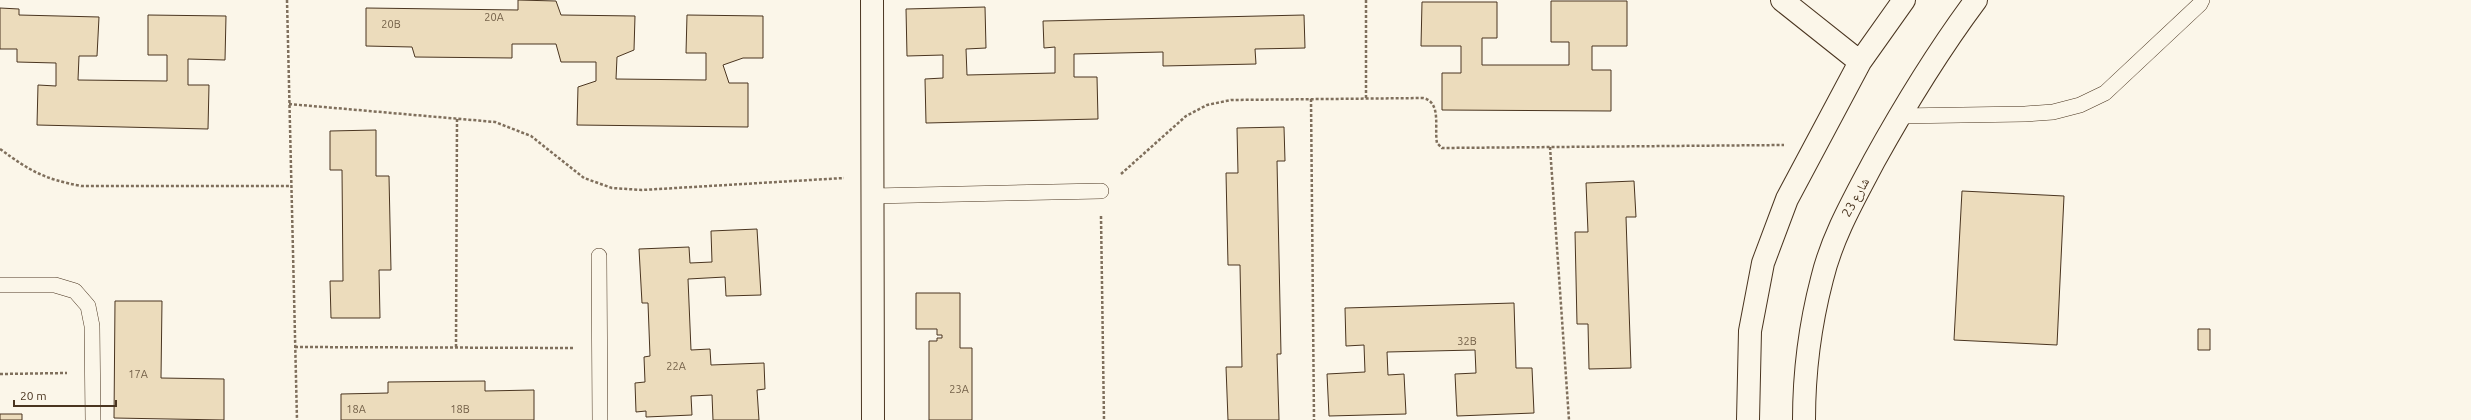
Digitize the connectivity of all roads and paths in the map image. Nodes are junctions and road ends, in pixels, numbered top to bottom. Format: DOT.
graph roads {
  1 [pos="287,0"];
  2 [pos="872,0"];
  3 [pos="1366,0"];
  4 [pos="1782,0"];
  5 [pos="1904,0"];
  6 [pos="1976,0"];
  7 [pos="2202,0"];
  8 [pos="1860,62"];
  9 [pos="1311,99"];
  10 [pos="1366,99"];
  11 [pos="289,104"];
  12 [pos="1899,116"];
  13 [pos="458,119"];
  14 [pos="1816,144"];
  15 [pos="1550,147"];
  16 [pos="0,149"];
  17 [pos="291,186"];
  18 [pos="872,186"];
  19 [pos="1101,191"];
  20 [pos="599,256"];
  21 [pos="0,285"];
  22 [pos="295,347"];
  23 [pos="456,347"];
  24 [pos="600,348"];
  25 [pos="92,373"];
  26 [pos="0,374"];
  27 [pos="93,420"];
  28 [pos="297,420"];
  29 [pos="600,420"];
  30 [pos="873,420"];
  31 [pos="1104,420"];
  32 [pos="1314,420"];
  33 [pos="1569,420"];
  34 [pos="1748,420"];
  35 [pos="1804,420"];
  1 -- 11 [label="path"];
  2 -- 18 [label="street"];
  3 -- 10 [label="path"];
  4 -- 8 [label="street"];
  5 -- 8 [label="street"];
  6 -- 12 [label="street, شارع 23"];
  7 -- 12 [label="lane"];
  8 -- 14 [label="street"];
  9 -- 10 [label="path"];
  9 -- 19 [label="path"];
  9 -- 32 [label="path"];
  10 -- 15 [label="path"];
  11 -- 13 [label="path"];
  11 -- 17 [label="path"];
  12 -- 35 [label="street, شارع 23"];
  13 -- 18 [label="path"];
  13 -- 23 [label="path"];
  14 -- 15 [label="path"];
  14 -- 34 [label="street"];
  15 -- 33 [label="path"];
  16 -- 17 [label="path"];
  17 -- 22 [label="path"];
  18 -- 19 [label="lane"];
  18 -- 30 [label="street"];
  19 -- 31 [label="path"];
  20 -- 24 [label="lane"];
  21 -- 25 [label="lane"];
  22 -- 23 [label="path"];
  22 -- 28 [label="path"];
  23 -- 24 [label="path"];
  24 -- 29 [label="lane"];
  25 -- 26 [label="path"];
  25 -- 27 [label="lane"];
}
